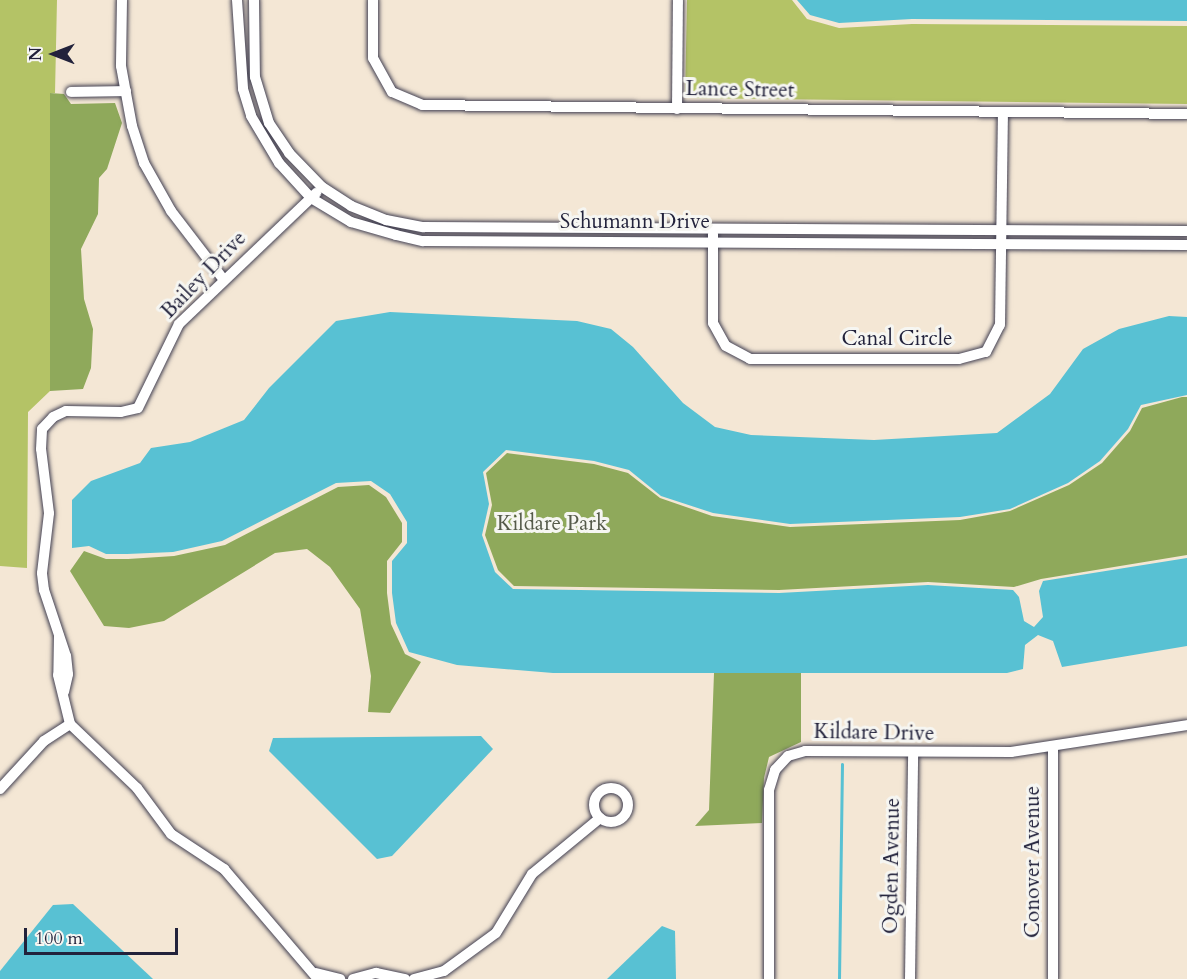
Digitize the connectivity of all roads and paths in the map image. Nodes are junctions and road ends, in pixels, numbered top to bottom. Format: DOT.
graph roads {
  1 [pos="122,0"];
  2 [pos="237,0"];
  3 [pos="254,0"];
  4 [pos="373,0"];
  5 [pos="678,0"];
  6 [pos="126,91"];
  7 [pos="71,92"];
  8 [pos="677,109"];
  9 [pos="1003,112"];
  10 [pos="1187,114"];
  11 [pos="322,187"];
  12 [pos="311,198"];
  13 [pos="713,227"];
  14 [pos="1001,230"];
  15 [pos="1187,231"];
  16 [pos="713,241"];
  17 [pos="1001,242"];
  18 [pos="1187,245"];
  19 [pos="224,280"];
  20 [pos="70,724"];
  21 [pos="1187,725"];
  22 [pos="1053,746"];
  23 [pos="913,754"];
  24 [pos="0,789"];
  25 [pos="600,818"];
  26 [pos="443,975"];
  27 [pos="317,976"];
  28 [pos="340,979"];
  29 [pos="353,979"];
  30 [pos="405,979"];
  31 [pos="414,979"];
  32 [pos="769,979"];
  33 [pos="910,979"];
  34 [pos="1053,979"];
  1 -- 6 [label="street"];
  2 -- 12 [label="street, Schumann Drive"];
  3 -- 11 [label="street, Schumann Drive"];
  4 -- 8 [label="street, Lance Street"];
  5 -- 8 [label="street"];
  6 -- 7 [label="street"];
  6 -- 19 [label="street"];
  8 -- 9 [label="street, Lance Street"];
  9 -- 10 [label="street, Lance Street"];
  9 -- 14 [label="street, Canal Circle"];
  11 -- 12 [label="street, Bailey Drive"];
  11 -- 13 [label="street, Schumann Drive"];
  12 -- 16 [label="street, Schumann Drive"];
  12 -- 19 [label="street, Bailey Drive"];
  13 -- 14 [label="street, Schumann Drive"];
  13 -- 16 [label="street, Canal Circle"];
  14 -- 15 [label="street, Schumann Drive"];
  14 -- 17 [label="street, Canal Circle"];
  16 -- 17 [label="street, Schumann Drive"];
  16 -- 17 [label="street, Canal Circle"];
  17 -- 18 [label="street, Schumann Drive"];
  19 -- 20 [label="street, Bailey Drive"];
  20 -- 24 [label="street"];
  20 -- 27 [label="street"];
  21 -- 22 [label="street, Kildare Drive"];
  22 -- 23 [label="street, Kildare Drive"];
  22 -- 34 [label="street, Conover Avenue"];
  23 -- 32 [label="street, Kildare Drive"];
  23 -- 33 [label="street, Ogden Avenue"];
  25 -- 26 [label="street"];
  26 -- 31 [label="street"];
  27 -- 28 [label="street"];
  29 -- 30 [label="street"];
}
